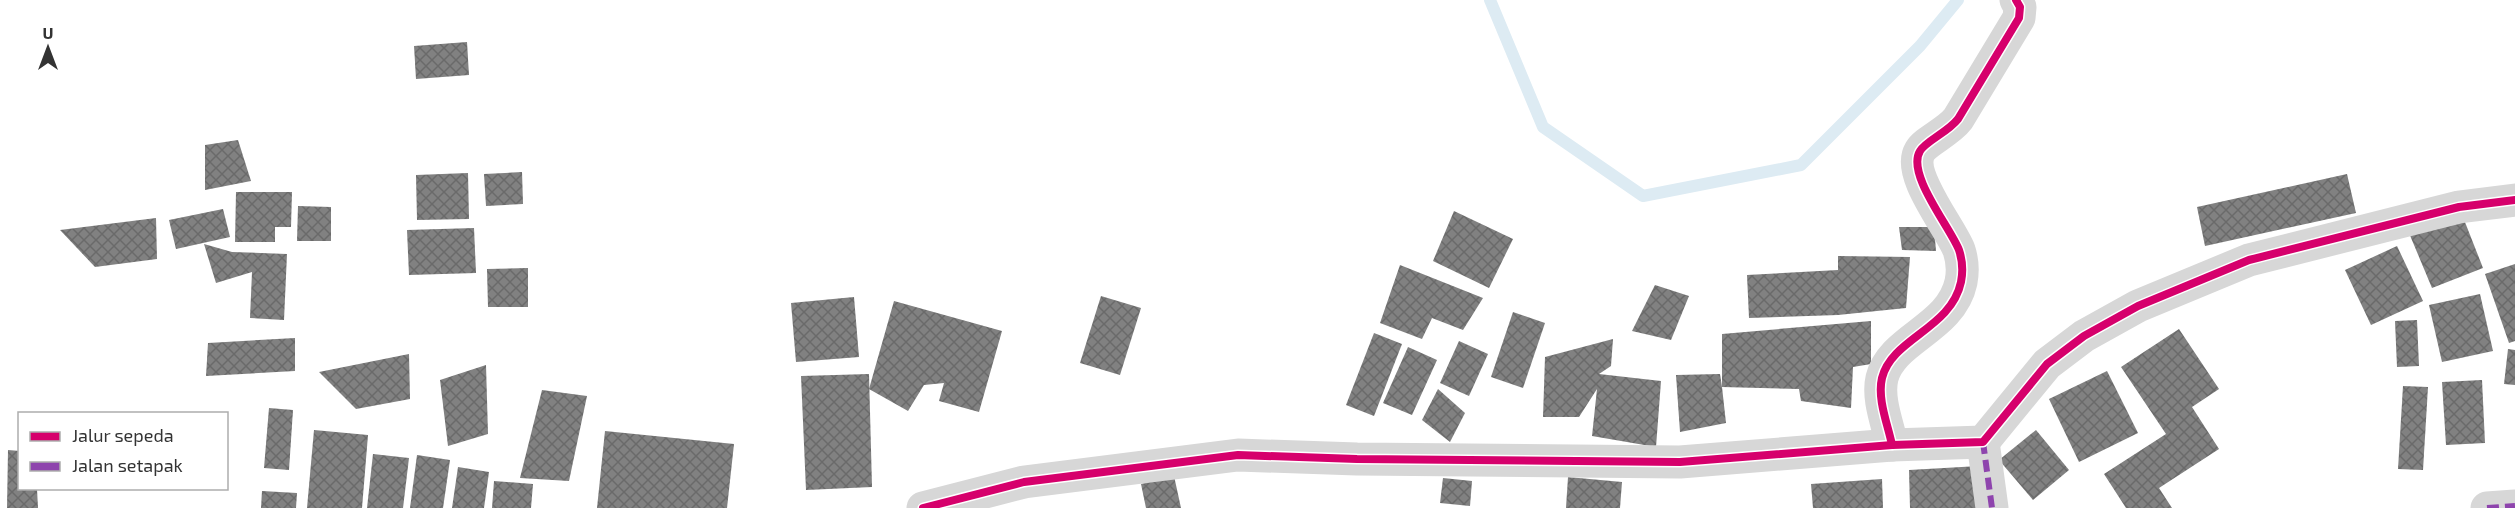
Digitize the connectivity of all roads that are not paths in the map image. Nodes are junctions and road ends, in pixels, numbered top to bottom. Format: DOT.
graph roads {
  1 [pos="2018,4"];
  2 [pos="2515,200"];
  3 [pos="1983,442"];
  4 [pos="1892,445"];
  5 [pos="2515,506"];
  6 [pos="923,508"];
  7 [pos="1992,508"];
  8 [pos="2487,508"];
  1 -- 4 [label="street"];
  2 -- 3 [label="street"];
  3 -- 4 [label="street"];
  3 -- 7 [label="street"];
  4 -- 6 [label="street"];
  5 -- 8 [label="street"];
}
